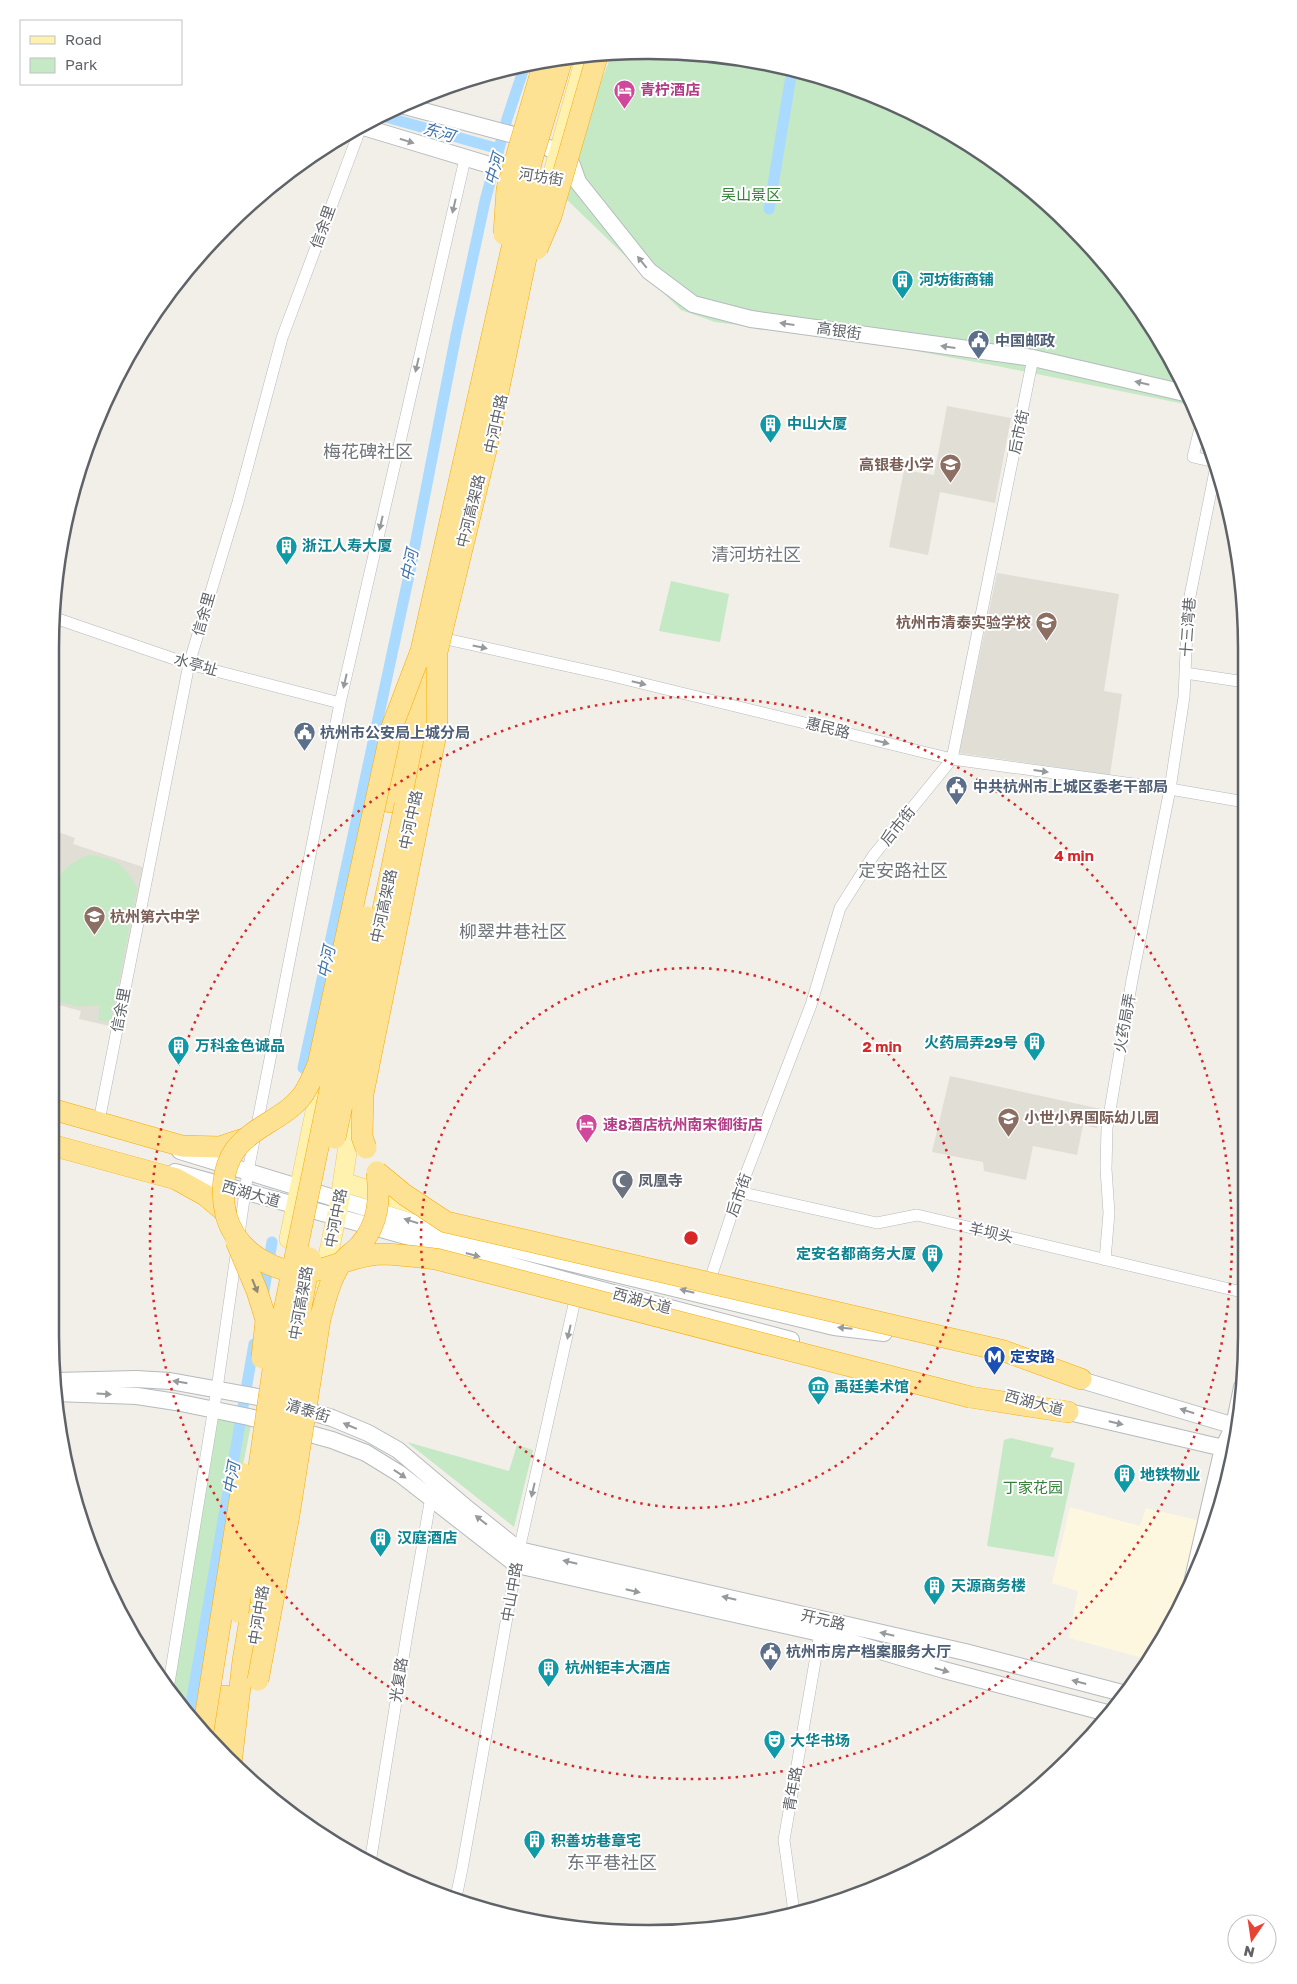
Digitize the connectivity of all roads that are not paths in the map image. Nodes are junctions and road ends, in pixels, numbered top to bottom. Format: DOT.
graph roads {
  1 [pos="596,62"];
  2 [pos="584,63"];
  3 [pos="574,64"];
  4 [pos="560,66"];
  5 [pos="551,67"];
  6 [pos="542,69"];
  7 [pos="413,108"];
  8 [pos="369,130"];
  9 [pos="356,137"];
  10 [pos="522,138"];
  11 [pos="557,152"];
  12 [pos="467,160"];
  13 [pos="512,172"];
  14 [pos="549,181"];
  15 [pos="578,182"];
  16 [pos="509,299"];
  17 [pos="1034,358"];
  18 [pos="1179,392"];
  19 [pos="1198,437"];
  20 [pos="1207,460"];
  21 [pos="1213,480"];
  22 [pos="60,620"];
  23 [pos="430,644"];
  24 [pos="190,664"];
  25 [pos="1185,673"];
  26 [pos="1238,681"];
  27 [pos="340,703"];
  28 [pos="952,759"];
  29 [pos="1170,789"];
  30 [pos="1238,801"];
  31 [pos="59,1111"];
  32 [pos="59,1116"];
  33 [pos="100,1116"];
  34 [pos="274,1119"];
  35 [pos="247,1138"];
  36 [pos="59,1140"];
  37 [pos="59,1147"];
  38 [pos="366,1148"];
  39 [pos="248,1171"];
  40 [pos="377,1172"];
  41 [pos="299,1187"];
  42 [pos="244,1192"];
  43 [pos="739,1192"];
  44 [pos="340,1200"];
  45 [pos="294,1206"];
  46 [pos="227,1219"];
  47 [pos="1105,1260"];
  48 [pos="342,1261"];
  49 [pos="582,1266"];
  50 [pos="710,1280"];
  51 [pos="579,1284"];
  52 [pos="1238,1291"];
  53 [pos="1081,1379"];
  54 [pos="61,1381"];
  55 [pos="222,1390"];
  56 [pos="62,1393"];
  57 [pos="258,1397"];
  58 [pos="295,1406"];
  59 [pos="218,1410"];
  60 [pos="1068,1412"];
  61 [pos="254,1418"];
  62 [pos="1231,1426"];
  63 [pos="291,1428"];
  64 [pos="1228,1449"];
  65 [pos="1223,1469"];
  66 [pos="431,1496"];
  67 [pos="1213,1505"];
  68 [pos="518,1557"];
  69 [pos="820,1633"];
  70 [pos="170,1679"];
  71 [pos="1118,1692"];
  72 [pos="1102,1712"];
  73 [pos="204,1723"];
  74 [pos="208,1728"];
  75 [pos="219,1740"];
  76 [pos="232,1754"];
  77 [pos="237,1759"];
  78 [pos="238,1759"];
  79 [pos="371,1855"];
  80 [pos="456,1893"];
  81 [pos="793,1907"];
  1 -- 16 [label="highway, bridge"];
  2 -- 11 [label="main road, 中河中路"];
  3 -- 16 [label="highway, 中河高架路, bridge"];
  4 -- 16 [label="highway, 中河高架路, bridge"];
  5 -- 10 [label="main road, 中河中路"];
  6 -- 16 [label="highway, bridge"];
  7 -- 10 [label="street, 河坊街"];
  8 -- 12 [label="street, 河坊街, one-way"];
  9 -- 24 [label="street, 信余里"];
  10 -- 11 [label="street, 河坊街"];
  10 -- 13 [label="main road, 中河中路"];
  11 -- 14 [label="main road, 中河中路"];
  11 -- 15 [label="street, 高银街"];
  12 -- 13 [label="street, 河坊街"];
  12 -- 27 [label="street, one-way"];
  13 -- 14 [label="street, 河坊街"];
  13 -- 23 [label="main road, 中河中路"];
  14 -- 15 [label="street, 河坊街"];
  14 -- 23 [label="main road, 中河中路"];
  17 -- 15 [label="street, 高银街, one-way"];
  16 -- 23 [label="highway, 中河高架路, bridge"];
  18 -- 17 [label="street, 高银街, one-way"];
  17 -- 28 [label="street, 后市街"];
  19 -- 20 [label="street"];
  21 -- 25 [label="street, 十三湾巷"];
  22 -- 24 [label="street, 水亭址"];
  23 -- 28 [label="street, 惠民路, one-way"];
  23 -- 34 [label="highway, bridge"];
  23 -- 38 [label="highway, bridge"];
  23 -- 41 [label="main road, 中河中路"];
  23 -- 44 [label="main road, 中河中路"];
  23 -- 75 [label="highway, 中河高架路, bridge"];
  23 -- 76 [label="highway, 中河高架路, bridge"];
  24 -- 27 [label="street, 水亭址"];
  24 -- 33 [label="street, 信余里"];
  25 -- 26 [label="street"];
  25 -- 29 [label="street, 十三湾巷"];
  27 -- 39 [label="street"];
  28 -- 29 [label="street, 惠民路, one-way"];
  28 -- 43 [label="street, 后市街"];
  29 -- 30 [label="street, 惠民路"];
  29 -- 47 [label="street, 火药局弄"];
  31 -- 35 [label="highway"];
  32 -- 39 [label="street, 西湖大道"];
  34 -- 35 [label="highway, bridge"];
  34 -- 38 [label="highway, bridge"];
  35 -- 46 [label="highway, bridge"];
  36 -- 42 [label="street, 西湖大道"];
  37 -- 46 [label="highway"];
  38 -- 40 [label="highway"];
  39 -- 41 [label="street, 西湖大道"];
  39 -- 42 [label="street"];
  40 -- 48 [label="highway, bridge"];
  40 -- 53 [label="highway, bridge"];
  41 -- 44 [label="street, 西湖大道"];
  41 -- 45 [label="main road, 中河中路"];
  42 -- 45 [label="street, 西湖大道"];
  42 -- 55 [label="street"];
  43 -- 47 [label="street, 羊坝头"];
  43 -- 50 [label="street, 后市街"];
  44 -- 45 [label="street, 西湖大道"];
  44 -- 49 [label="main road"];
  44 -- 51 [label="street, 西湖大道, one-way"];
  44 -- 58 [label="main road, 中河中路"];
  45 -- 57 [label="main road, 中河中路"];
  46 -- 48 [label="highway, bridge"];
  46 -- 73 [label="highway, one-way, bridge"];
  47 -- 52 [label="street, 羊坝头"];
  48 -- 60 [label="highway, bridge"];
  48 -- 78 [label="highway, bridge"];
  53 -- 49 [label="street, one-way"];
  51 -- 60 [label="street, 西湖大道"];
  51 -- 68 [label="street, 中山中路, one-way"];
  62 -- 53 [label="street, one-way"];
  55 -- 54 [label="street, 清泰街, one-way"];
  55 -- 57 [label="street, 清泰街"];
  55 -- 59 [label="street"];
  56 -- 59 [label="street, 清泰街, one-way"];
  57 -- 58 [label="street, 清泰街"];
  57 -- 61 [label="main road, 中河中路"];
  58 -- 63 [label="main road, 中河中路"];
  68 -- 58 [label="street, 清泰街, one-way"];
  59 -- 61 [label="street, 清泰街"];
  59 -- 70 [label="street"];
  60 -- 64 [label="street, 西湖大道, one-way"];
  61 -- 63 [label="street, 清泰街"];
  61 -- 74 [label="main road, 中河中路"];
  63 -- 66 [label="street, 清泰街, one-way"];
  63 -- 77 [label="main road, 中河中路"];
  65 -- 67 [label="street"];
  66 -- 68 [label="street, 清泰街"];
  66 -- 79 [label="street, 光复路"];
  68 -- 69 [label="street, 开元路, one-way"];
  71 -- 68 [label="street, 开元路, one-way"];
  68 -- 80 [label="street, 中山中路"];
  69 -- 72 [label="street, 开元路, one-way"];
  69 -- 81 [label="street, 青年路"];
}
